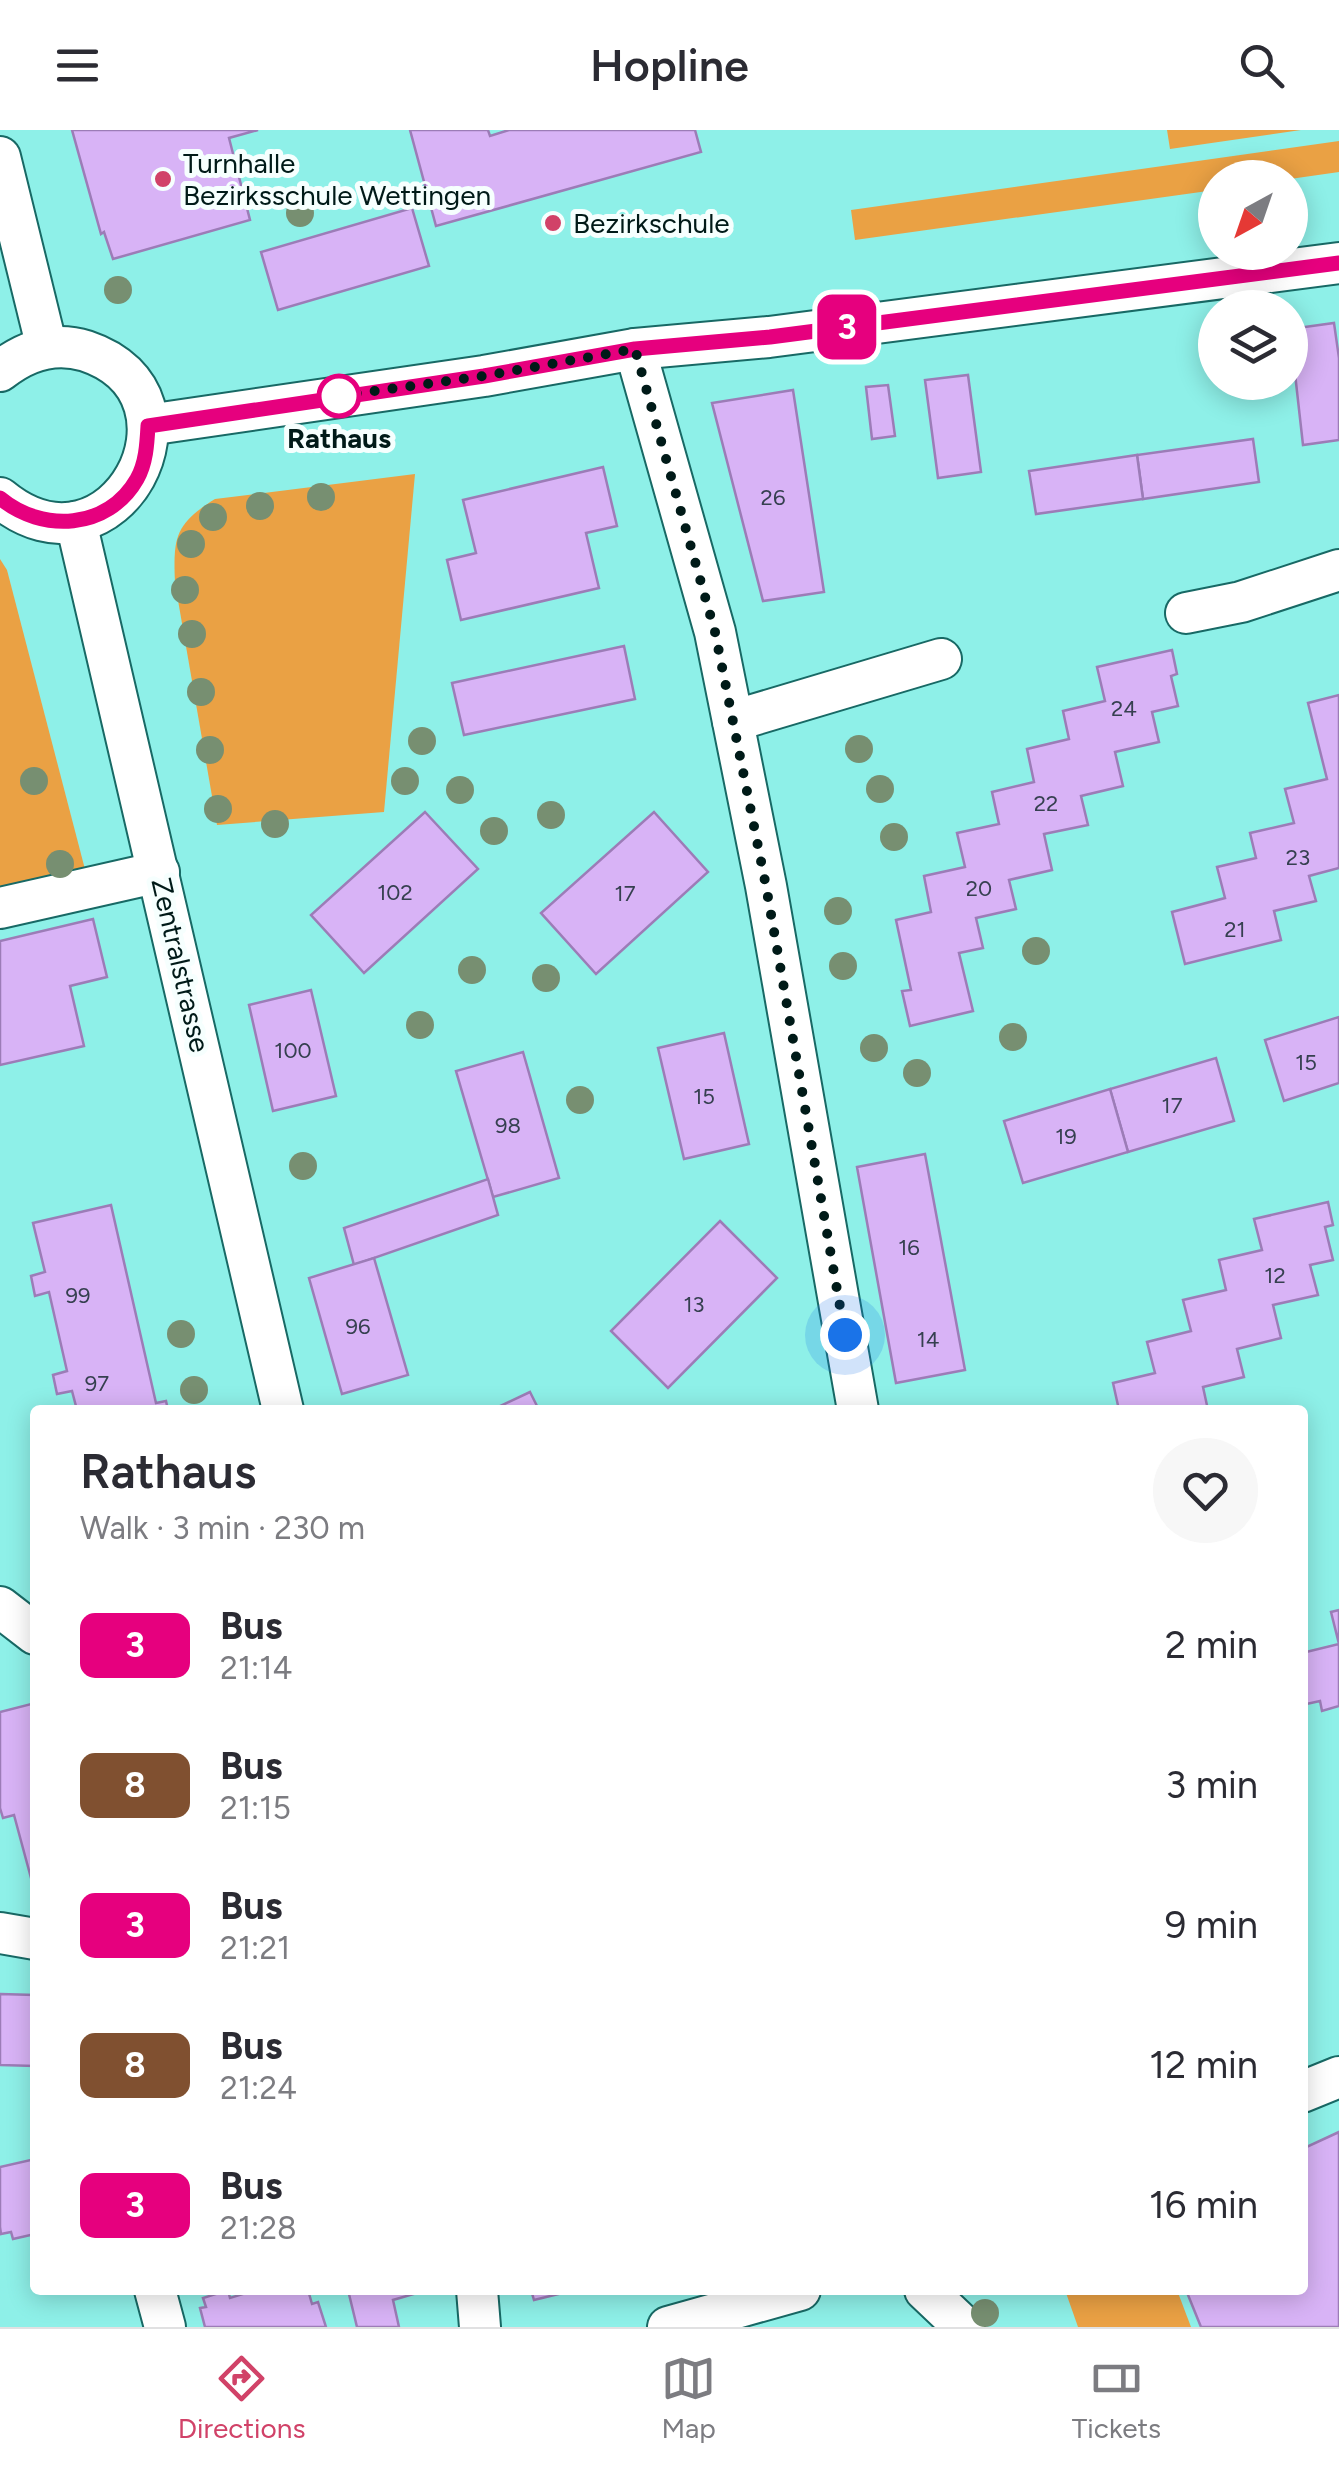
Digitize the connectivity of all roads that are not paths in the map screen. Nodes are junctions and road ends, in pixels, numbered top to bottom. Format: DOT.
graph roads {
  1 [pos="0,157"];
  2 [pos="1339,263"];
  3 [pos="47,348"];
  4 [pos="635,349"];
  5 [pos="0,371"];
  6 [pos="148,426"];
  7 [pos="0,498"];
  8 [pos="76,522"];
  9 [pos="1339,570"];
  10 [pos="1186,613"];
  11 [pos="941,658"];
  12 [pos="733,721"];
  13 [pos="159,872"];
  14 [pos="0,908"];
  15 [pos="281,1405"];
  16 [pos="857,1405"];
  17 [pos="0,1607"];
  18 [pos="30,1630"];
  19 [pos="0,1932"];
  20 [pos="30,1938"];
  21 [pos="1339,2077"];
  22 [pos="1308,2090"];
  23 [pos="156,2295"];
  24 [pos="477,2295"];
  25 [pos="782,2295"];
  26 [pos="930,2295"];
  27 [pos="731,2309"];
  28 [pos="165,2327"];
  29 [pos="480,2327"];
  30 [pos="668,2327"];
  31 [pos="964,2327"];
  1 -- 3 [label="street"];
  2 -- 4 [label="street"];
  3 -- 5 [label="street"];
  3 -- 6 [label="street"];
  4 -- 6 [label="street"];
  4 -- 12 [label="street"];
  6 -- 8 [label="street"];
  7 -- 8 [label="street"];
  8 -- 13 [label="street, Zentralstrasse"];
  9 -- 10 [label="street"];
  11 -- 12 [label="street"];
  12 -- 16 [label="street"];
  13 -- 14 [label="street"];
  13 -- 15 [label="street, Zentralstrasse"];
  17 -- 18 [label="street"];
  19 -- 20 [label="street"];
  21 -- 22 [label="street"];
  23 -- 28 [label="street"];
  24 -- 29 [label="street"];
  25 -- 27 [label="street"];
  26 -- 31 [label="street"];
  27 -- 30 [label="street"];
}
